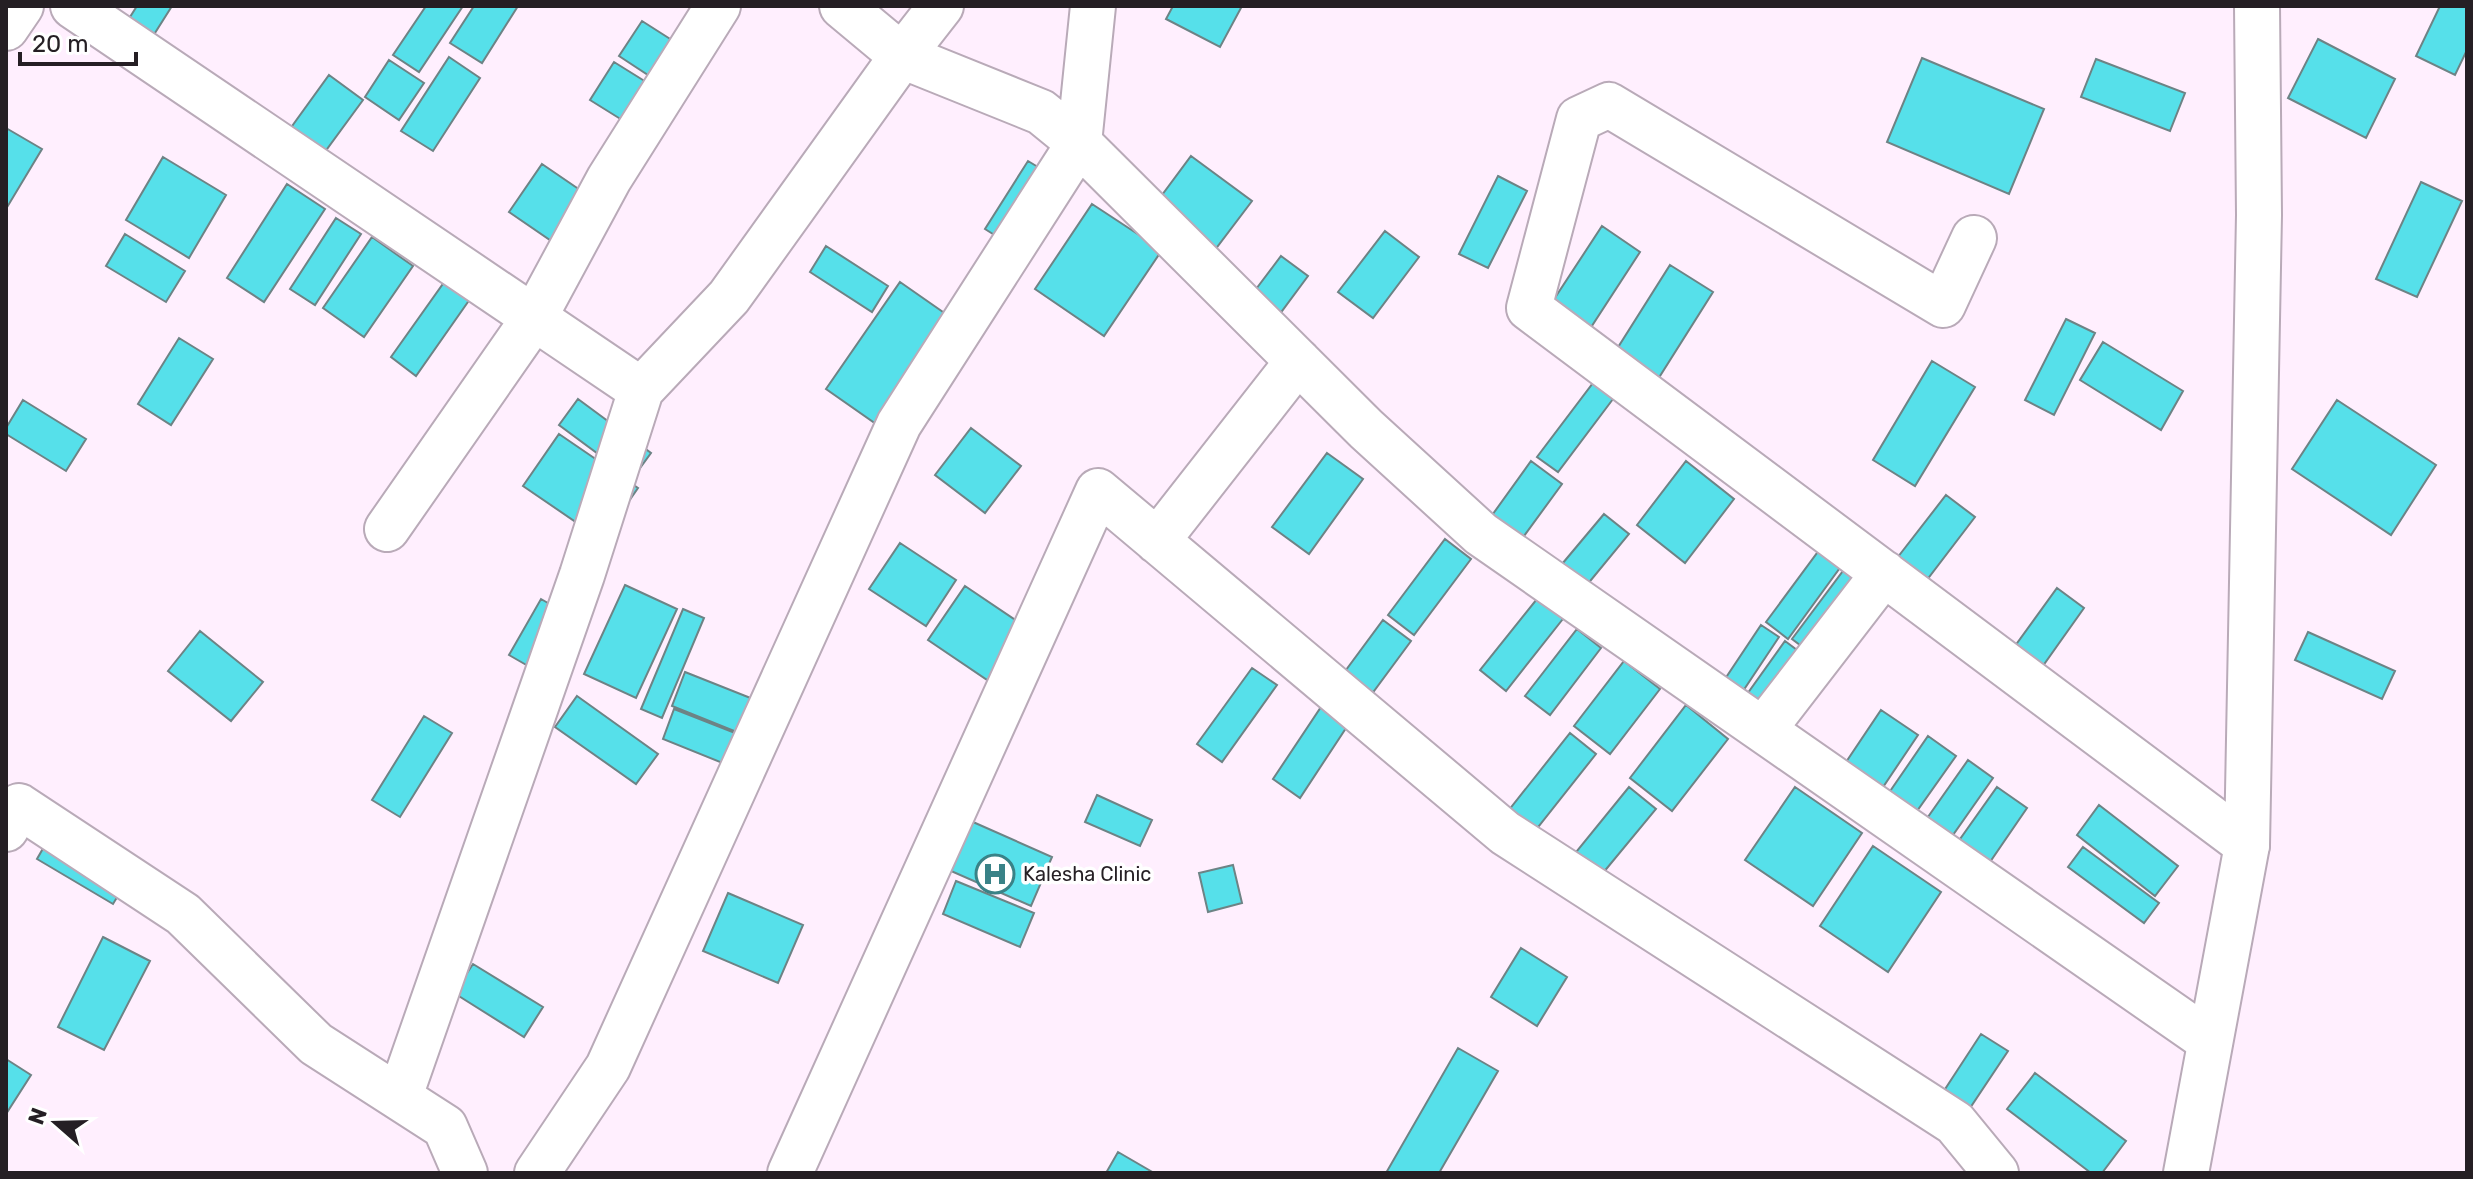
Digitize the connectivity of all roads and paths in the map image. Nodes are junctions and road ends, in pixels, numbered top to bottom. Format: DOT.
graph roads {
  1 [pos="21,6"];
  2 [pos="73,6"];
  3 [pos="718,6"];
  4 [pos="842,6"];
  5 [pos="941,6"];
  6 [pos="1093,6"];
  7 [pos="2257,6"];
  8 [pos="6,28"];
  9 [pos="902,56"];
  10 [pos="1079,143"];
  11 [pos="1974,238"];
  12 [pos="534,318"];
  13 [pos="1298,361"];
  14 [pos="641,390"];
  15 [pos="387,529"];
  16 [pos="1157,541"];
  17 [pos="1884,573"];
  18 [pos="1763,730"];
  19 [pos="10,811"];
  20 [pos="2247,845"];
  21 [pos="2210,1041"];
  22 [pos="400,1096"];
  23 [pos="465,1173"];
  24 [pos="537,1173"];
  25 [pos="790,1173"];
  26 [pos="1996,1173"];
  27 [pos="2186,1173"];
  1 -- 8 [label="street"];
  2 -- 12 [label="street"];
  3 -- 12 [label="street"];
  4 -- 9 [label="street"];
  5 -- 9 [label="street"];
  6 -- 10 [label="street"];
  7 -- 20 [label="street"];
  9 -- 10 [label="street"];
  9 -- 14 [label="street"];
  10 -- 13 [label="street"];
  10 -- 24 [label="street"];
  11 -- 17 [label="street"];
  12 -- 14 [label="street"];
  12 -- 15 [label="street"];
  13 -- 16 [label="street"];
  13 -- 18 [label="street"];
  14 -- 22 [label="street"];
  16 -- 25 [label="street"];
  16 -- 26 [label="street"];
  17 -- 18 [label="street"];
  17 -- 20 [label="street"];
  18 -- 21 [label="street"];
  19 -- 22 [label="street"];
  20 -- 21 [label="street"];
  21 -- 27 [label="street"];
  22 -- 23 [label="street"];
}
